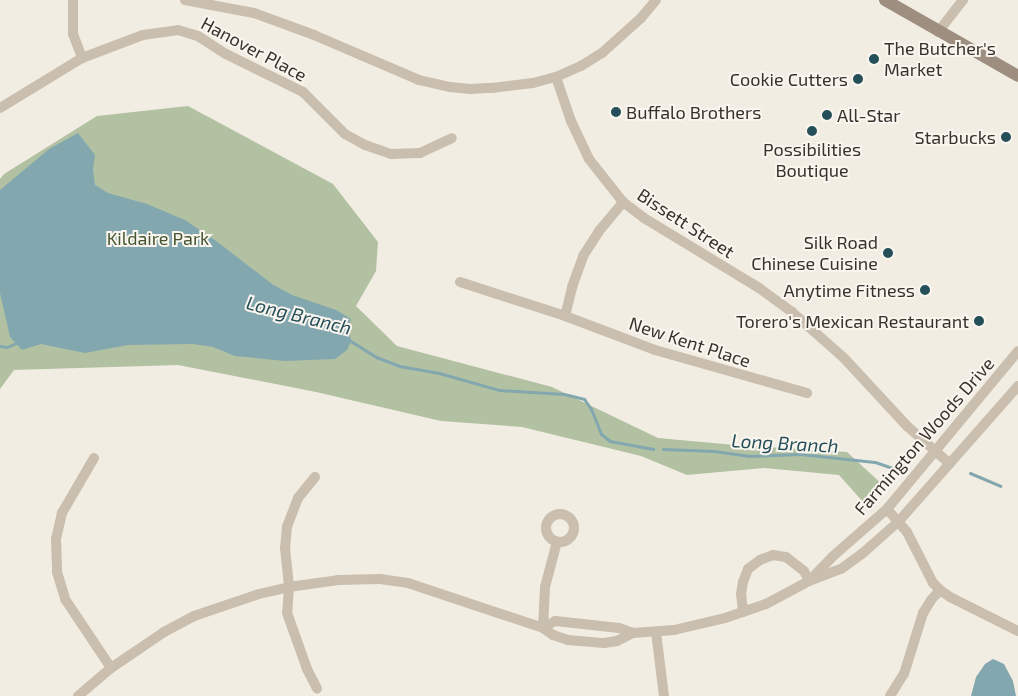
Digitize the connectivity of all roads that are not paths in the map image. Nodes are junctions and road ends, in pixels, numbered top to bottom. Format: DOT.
graph roads {
  1 [pos="73,0"];
  2 [pos="185,0"];
  3 [pos="656,0"];
  4 [pos="884,0"];
  5 [pos="963,0"];
  6 [pos="938,32"];
  7 [pos="82,58"];
  8 [pos="1018,76"];
  9 [pos="556,77"];
  10 [pos="1,106"];
  11 [pos="452,138"];
  12 [pos="623,202"];
  13 [pos="460,282"];
  14 [pos="565,316"];
  15 [pos="1018,350"];
  16 [pos="1018,386"];
  17 [pos="807,394"];
  18 [pos="935,451"];
  19 [pos="94,458"];
  20 [pos="950,464"];
  21 [pos="315,477"];
  22 [pos="887,509"];
  23 [pos="899,521"];
  24 [pos="557,542"];
  25 [pos="809,581"];
  26 [pos="289,587"];
  27 [pos="940,590"];
  28 [pos="743,612"];
  29 [pos="543,628"];
  30 [pos="1018,631"];
  31 [pos="656,632"];
  32 [pos="633,633"];
  33 [pos="111,668"];
  34 [pos="317,689"];
  35 [pos="78,696"];
  36 [pos="664,696"];
  37 [pos="890,696"];
  1 -- 7 [label="street"];
  2 -- 9 [label="street"];
  3 -- 9 [label="street"];
  4 -- 6 [label="main road"];
  5 -- 6 [label="street"];
  6 -- 8 [label="main road"];
  7 -- 10 [label="street, Hanover Place"];
  7 -- 11 [label="street, Hanover Place"];
  9 -- 12 [label="street, Bissett Street"];
  12 -- 14 [label="street"];
  12 -- 18 [label="street, Bissett Street"];
  13 -- 14 [label="street, New Kent Place"];
  14 -- 17 [label="street, New Kent Place"];
  15 -- 18 [label="street, Farmington Woods Drive"];
  16 -- 20 [label="street, Farmington Woods Drive"];
  18 -- 20 [label="street, Bissett Street"];
  18 -- 22 [label="street, Farmington Woods Drive"];
  19 -- 33 [label="street"];
  20 -- 23 [label="street, Farmington Woods Drive"];
  21 -- 26 [label="street"];
  22 -- 23 [label="street"];
  22 -- 25 [label="street, Farmington Woods Drive"];
  23 -- 25 [label="street, Farmington Woods Drive"];
  23 -- 27 [label="street"];
  24 -- 29 [label="street"];
  25 -- 28 [label="street, Farmington Woods Drive"];
  25 -- 28 [label="street"];
  26 -- 29 [label="street, Farmington Woods Drive"];
  26 -- 33 [label="street, Farmington Woods Drive"];
  26 -- 34 [label="street"];
  27 -- 30 [label="street"];
  27 -- 37 [label="street"];
  28 -- 31 [label="street, Farmington Woods Drive"];
  29 -- 32 [label="street, Farmington Woods Drive"];
  29 -- 32 [label="street, Farmington Woods Drive"];
  31 -- 32 [label="street, Farmington Woods Drive"];
  31 -- 36 [label="street"];
  33 -- 35 [label="street, Farmington Woods Drive"];
}
